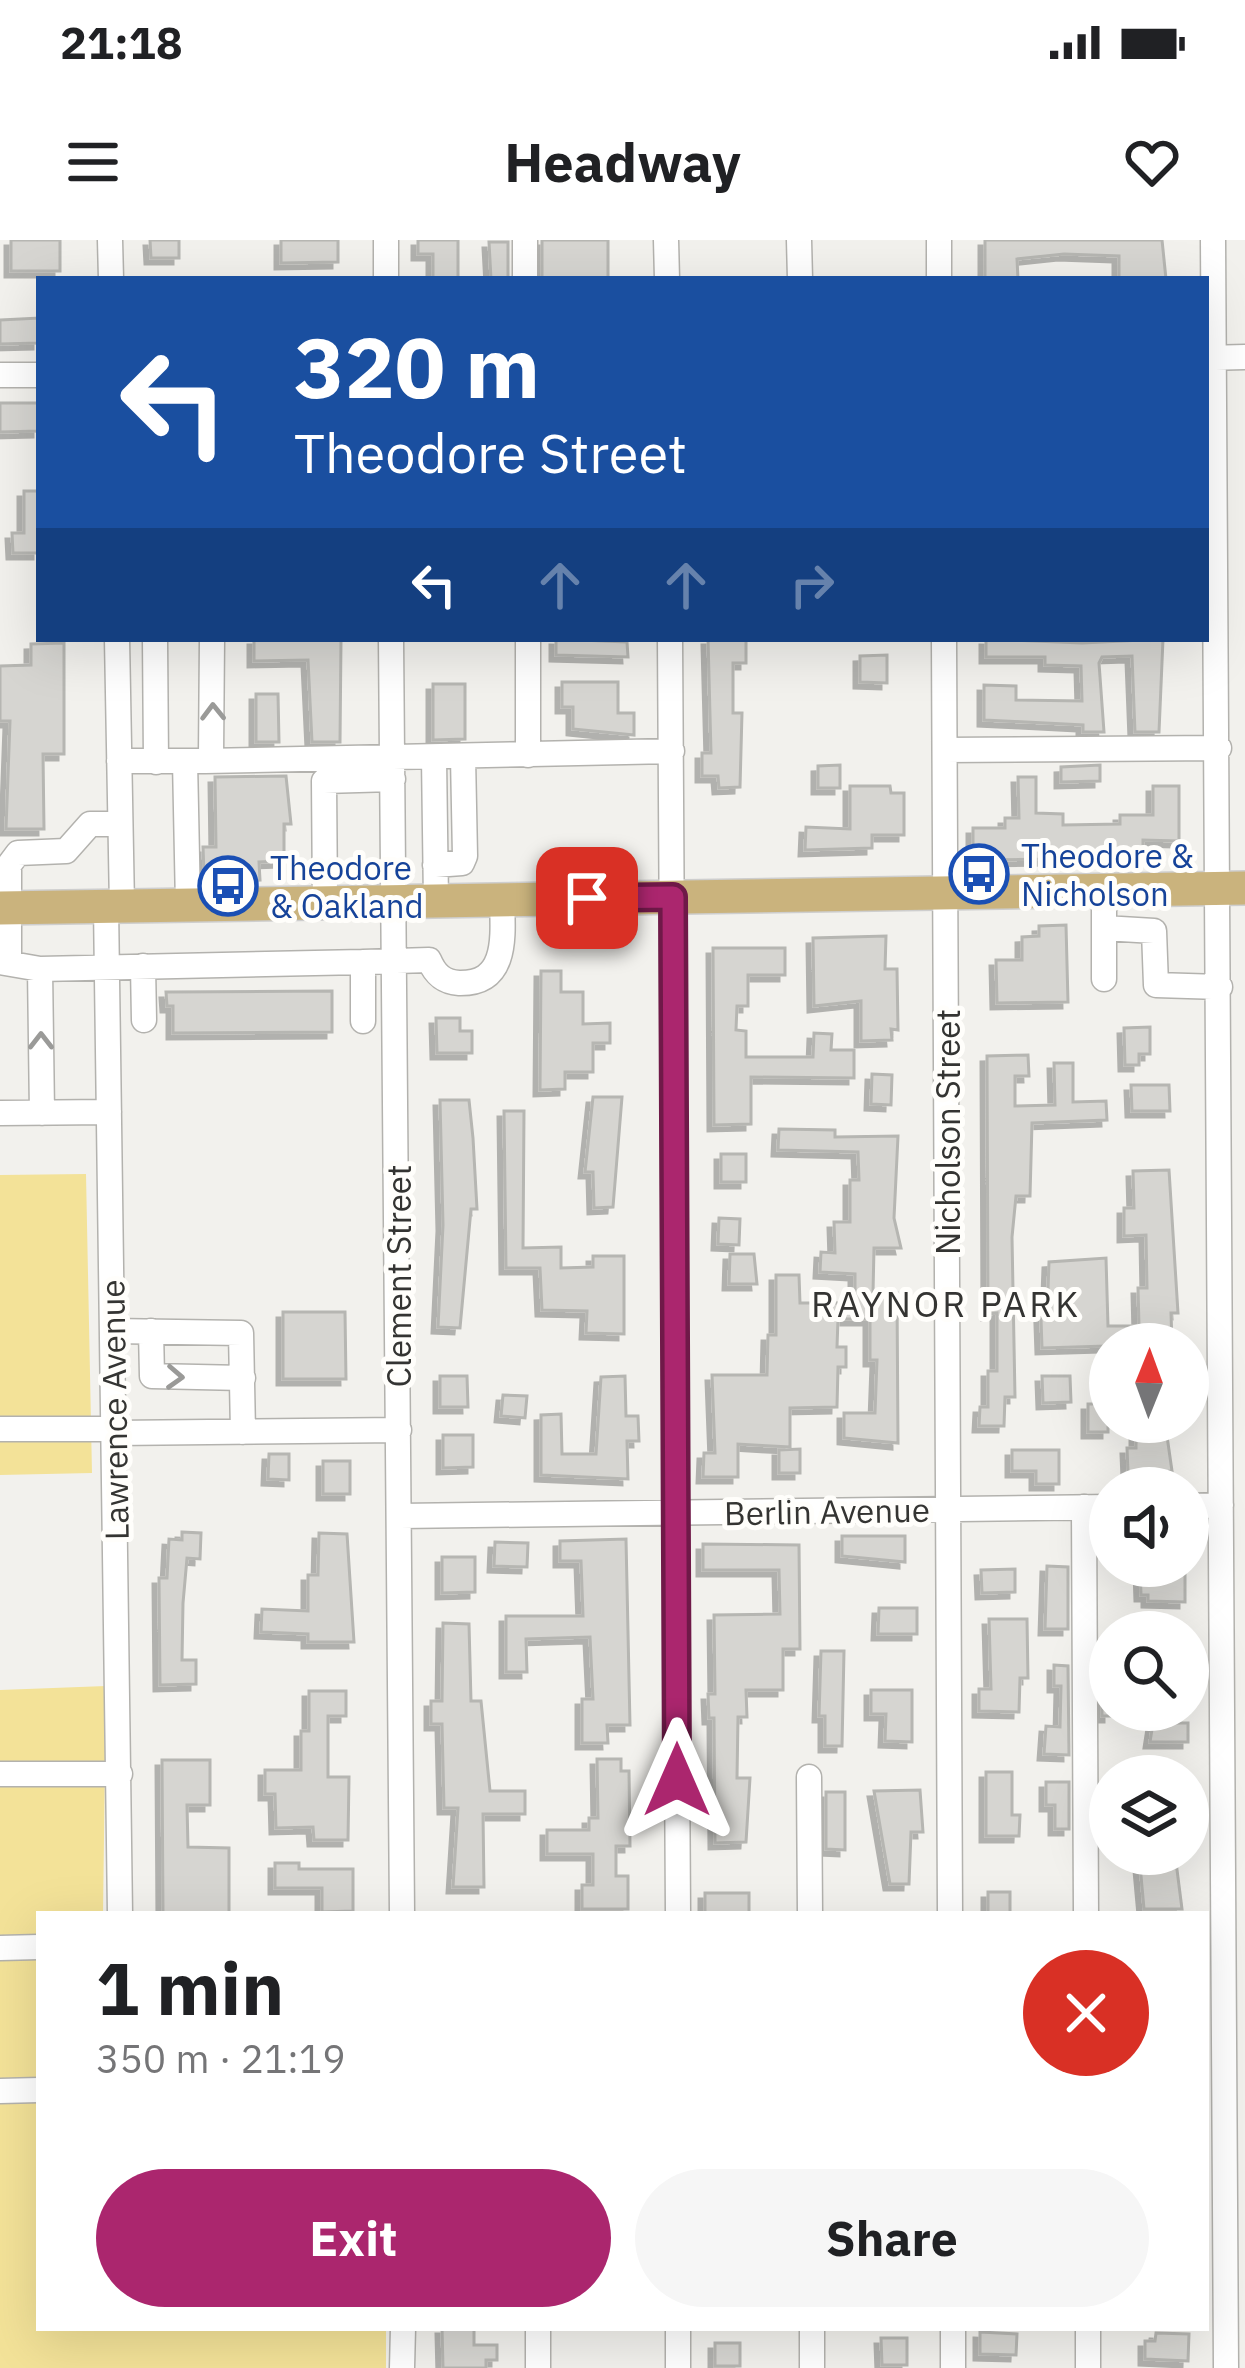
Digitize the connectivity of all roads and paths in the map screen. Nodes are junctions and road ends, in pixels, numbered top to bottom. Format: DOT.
graph roads {
  1 [pos="110,240"];
  2 [pos="386,240"];
  3 [pos="525,240"];
  4 [pos="666,240"];
  5 [pos="799,240"];
  6 [pos="939,240"];
  7 [pos="1213,240"];
  8 [pos="111,276"];
  9 [pos="386,276"];
  10 [pos="525,276"];
  11 [pos="667,276"];
  12 [pos="800,276"];
  13 [pos="939,276"];
  14 [pos="1245,357"];
  15 [pos="1210,358"];
  16 [pos="0,375"];
  17 [pos="36,375"];
  18 [pos="117,642"];
  19 [pos="155,642"];
  20 [pos="212,642"];
  21 [pos="391,642"];
  22 [pos="528,642"];
  23 [pos="670,642"];
  24 [pos="944,642"];
  25 [pos="1219,748"];
  26 [pos="945,750"];
  27 [pos="672,751"];
  28 [pos="528,755"];
  29 [pos="463,757"];
  30 [pos="434,758"];
  31 [pos="119,761"];
  32 [pos="195,761"];
  33 [pos="156,762"];
  34 [pos="393,769"];
  35 [pos="120,824"];
  36 [pos="435,865"];
  37 [pos="1233,888"];
  38 [pos="1104,890"];
  39 [pos="946,893"];
  40 [pos="673,897"];
  41 [pos="502,900"];
  42 [pos="436,901"];
  43 [pos="395,902"];
  44 [pos="325,903"];
  45 [pos="188,905"];
  46 [pos="114,906"];
  47 [pos="4,908"];
  48 [pos="1104,928"];
  49 [pos="395,961"];
  50 [pos="5,962"];
  51 [pos="363,962"];
  52 [pos="143,966"];
  53 [pos="107,967"];
  54 [pos="40,968"];
  55 [pos="1104,980"];
  56 [pos="1220,987"];
  57 [pos="144,1020"];
  58 [pos="363,1021"];
  59 [pos="109,1112"];
  60 [pos="0,1113"];
  61 [pos="41,1113"];
  62 [pos="113,1330"];
  63 [pos="151,1331"];
  64 [pos="243,1378"];
  65 [pos="0,1429"];
  66 [pos="399,1430"];
  67 [pos="114,1431"];
  68 [pos="244,1432"];
  69 [pos="1209,1505"];
  70 [pos="1221,1505"];
  71 [pos="1089,1507"];
  72 [pos="949,1509"];
  73 [pos="676,1513"];
  74 [pos="400,1516"];
  75 [pos="1095,1587"];
  76 [pos="0,1774"];
  77 [pos="120,1774"];
  78 [pos="809,1777"];
  79 [pos="120,1911"];
  80 [pos="402,1911"];
  81 [pos="678,1911"];
  82 [pos="810,1911"];
  83 [pos="950,1911"];
  84 [pos="1086,1911"];
  85 [pos="36,1947"];
  86 [pos="0,1948"];
  87 [pos="1224,2026"];
  88 [pos="36,2090"];
  89 [pos="0,2091"];
  90 [pos="403,2331"];
  91 [pos="538,2331"];
  92 [pos="678,2331"];
  93 [pos="812,2331"];
  94 [pos="953,2331"];
  95 [pos="1088,2331"];
  96 [pos="402,2368"];
  97 [pos="538,2368"];
  98 [pos="678,2368"];
  99 [pos="812,2368"];
  100 [pos="953,2368"];
  101 [pos="1088,2368"];
  102 [pos="1226,2368"];
  1 -- 8 [label="street"];
  2 -- 9 [label="street"];
  3 -- 10 [label="street"];
  4 -- 11 [label="street"];
  5 -- 12 [label="street"];
  6 -- 13 [label="street"];
  7 -- 15 [label="street"];
  14 -- 15 [label="street"];
  15 -- 25 [label="street"];
  16 -- 17 [label="street"];
  18 -- 31 [label="street, Lawrence Avenue"];
  19 -- 33 [label="street"];
  32 -- 20 [label="street, one-way"];
  21 -- 34 [label="street, Clement Street"];
  22 -- 28 [label="street"];
  23 -- 27 [label="street"];
  24 -- 26 [label="street, Nicholson Street"];
  25 -- 26 [label="street"];
  25 -- 37 [label="street"];
  26 -- 39 [label="street, Nicholson Street"];
  27 -- 28 [label="street"];
  27 -- 40 [label="street"];
  28 -- 29 [label="street"];
  29 -- 30 [label="street"];
  29 -- 36 [label="street"];
  30 -- 34 [label="street"];
  30 -- 36 [label="street"];
  31 -- 33 [label="street"];
  31 -- 35 [label="street, Lawrence Avenue"];
  32 -- 33 [label="street"];
  32 -- 34 [label="street"];
  32 -- 45 [label="street"];
  34 -- 43 [label="street, Clement Street"];
  34 -- 44 [label="street"];
  35 -- 46 [label="street, Lawrence Avenue"];
  35 -- 47 [label="street"];
  36 -- 42 [label="street"];
  37 -- 38 [label="main road"];
  37 -- 56 [label="street"];
  38 -- 39 [label="main road"];
  38 -- 48 [label="street"];
  39 -- 40 [label="main road"];
  39 -- 72 [label="street, Nicholson Street"];
  40 -- 41 [label="main road"];
  40 -- 73 [label="street"];
  41 -- 42 [label="main road"];
  41 -- 49 [label="street"];
  42 -- 43 [label="main road"];
  43 -- 44 [label="main road"];
  43 -- 49 [label="street, Clement Street"];
  44 -- 45 [label="main road"];
  45 -- 46 [label="main road"];
  46 -- 47 [label="main road"];
  46 -- 53 [label="street, Lawrence Avenue"];
  47 -- 50 [label="street"];
  48 -- 55 [label="street"];
  48 -- 56 [label="street"];
  49 -- 51 [label="street"];
  49 -- 66 [label="street, Clement Street"];
  50 -- 54 [label="street"];
  51 -- 52 [label="street"];
  51 -- 58 [label="street"];
  52 -- 53 [label="street"];
  52 -- 57 [label="street"];
  53 -- 54 [label="street"];
  53 -- 59 [label="street, Lawrence Avenue"];
  61 -- 54 [label="street, one-way"];
  56 -- 70 [label="street"];
  59 -- 61 [label="street"];
  59 -- 62 [label="street, Lawrence Avenue"];
  60 -- 61 [label="street"];
  62 -- 63 [label="street"];
  62 -- 67 [label="street, Lawrence Avenue"];
  63 -- 64 [label="street"];
  63 -- 64 [label="street, one-way"];
  64 -- 68 [label="street"];
  65 -- 67 [label="street"];
  66 -- 68 [label="street"];
  66 -- 74 [label="street, Clement Street"];
  67 -- 68 [label="street"];
  67 -- 77 [label="street, Lawrence Avenue"];
  69 -- 70 [label="street"];
  70 -- 87 [label="street"];
  71 -- 72 [label="street, Berlin Avenue"];
  72 -- 73 [label="street, Berlin Avenue"];
  72 -- 83 [label="street, Nicholson Street"];
  73 -- 74 [label="street, Berlin Avenue"];
  73 -- 81 [label="street"];
  74 -- 80 [label="street, Clement Street"];
  75 -- 84 [label="street"];
  76 -- 77 [label="street"];
  77 -- 79 [label="street, Lawrence Avenue"];
  78 -- 82 [label="street"];
  85 -- 86 [label="street"];
  87 -- 102 [label="street"];
  88 -- 89 [label="street"];
  90 -- 96 [label="street"];
  91 -- 97 [label="street"];
  92 -- 98 [label="street"];
  93 -- 99 [label="street"];
  94 -- 100 [label="street"];
  95 -- 101 [label="street"];
}
